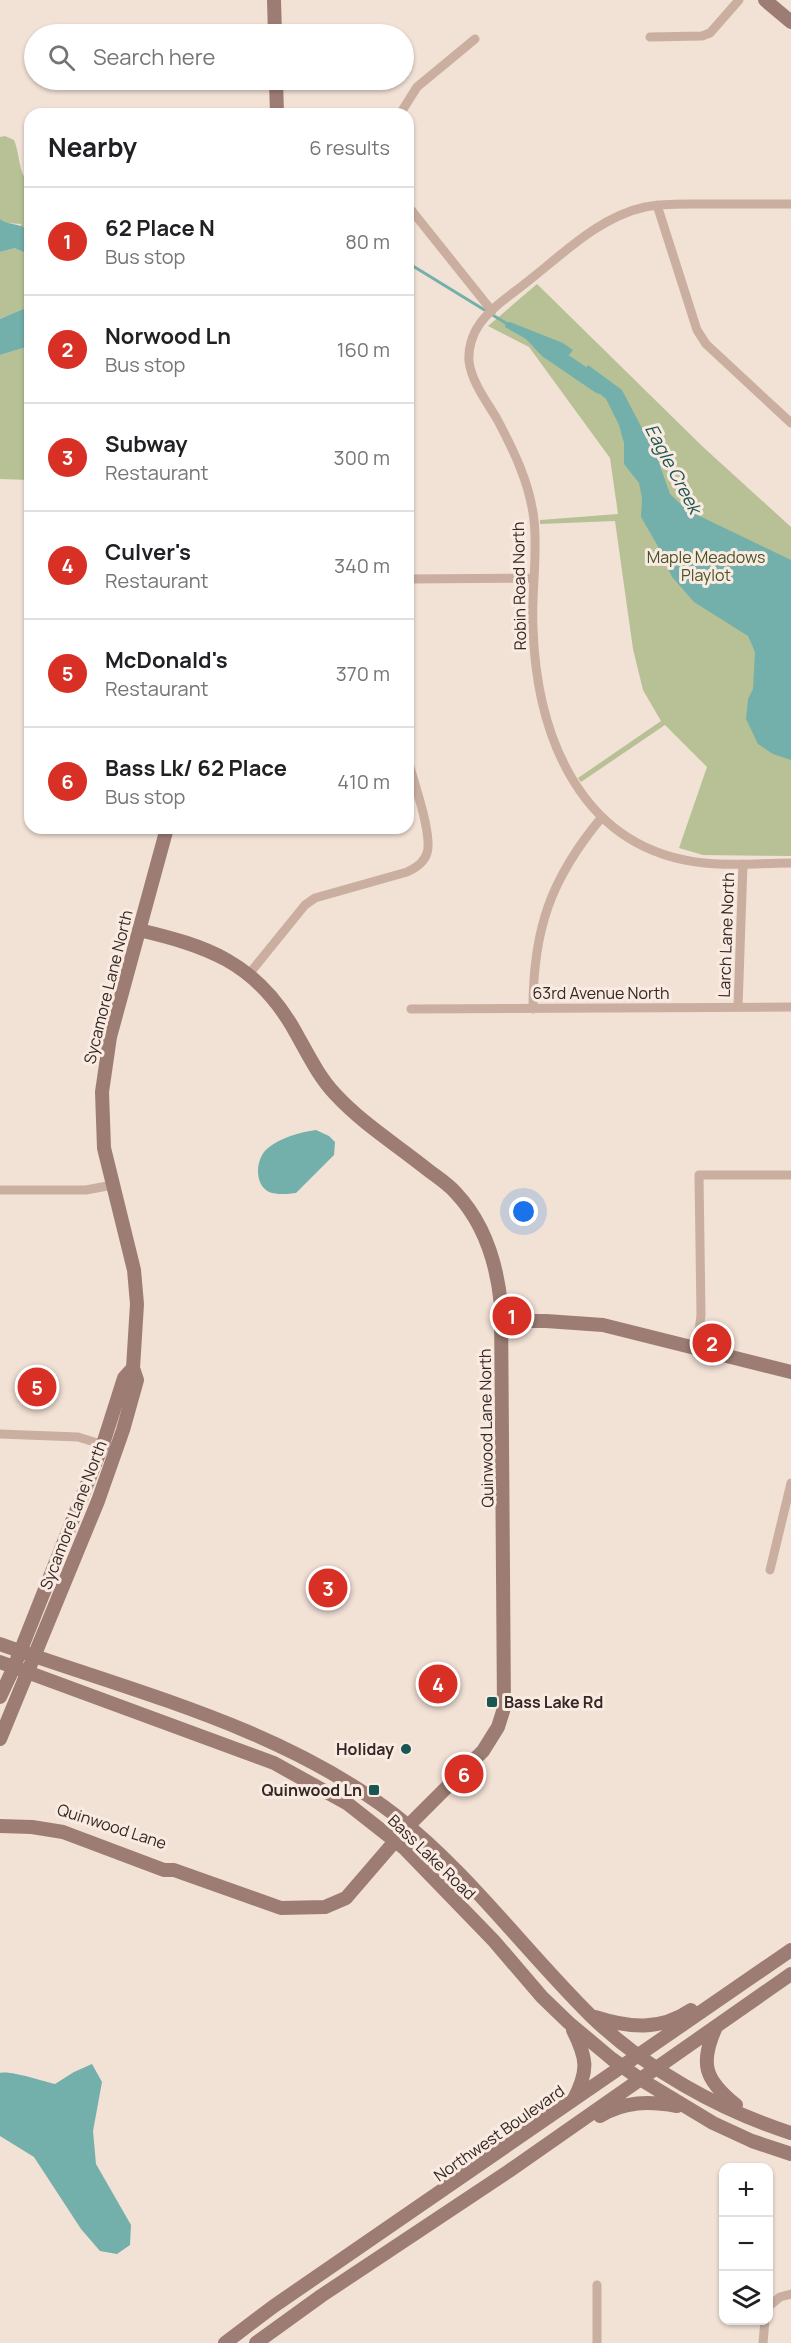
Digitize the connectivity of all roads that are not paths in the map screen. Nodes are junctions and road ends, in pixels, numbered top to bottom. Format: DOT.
graph roads {
  1 [pos="274,0"];
  2 [pos="739,0"];
  3 [pos="765,0"];
  4 [pos="791,22"];
  5 [pos="275,24"];
  6 [pos="650,38"];
  7 [pos="475,39"];
  8 [pos="276,90"];
  9 [pos="277,108"];
  10 [pos="404,108"];
  11 [pos="791,204"];
  12 [pos="657,205"];
  13 [pos="414,214"];
  14 [pos="492,311"];
  15 [pos="791,423"];
  16 [pos="534,578"];
  17 [pos="414,579"];
  18 [pos="414,783"];
  19 [pos="602,817"];
  20 [pos="165,834"];
  21 [pos="791,863"];
  22 [pos="742,864"];
  23 [pos="139,930"];
  24 [pos="249,974"];
  25 [pos="791,1007"];
  26 [pos="738,1008"];
  27 [pos="411,1009"];
  28 [pos="533,1009"];
  29 [pos="791,1174"];
  30 [pos="113,1185"];
  31 [pos="0,1190"];
  32 [pos="501,1321"];
  33 [pos="693,1347"];
  34 [pos="133,1368"];
  35 [pos="791,1372"];
  36 [pos="0,1434"];
  37 [pos="103,1444"];
  38 [pos="117,1449"];
  39 [pos="791,1483"];
  40 [pos="770,1570"];
  41 [pos="0,1644"];
  42 [pos="27,1653"];
  43 [pos="0,1662"];
  44 [pos="21,1669"];
  45 [pos="0,1697"];
  46 [pos="0,1739"];
  47 [pos="0,1816"];
  48 [pos="0,1826"];
  49 [pos="408,1826"];
  50 [pos="68,1830"];
  51 [pos="394,1840"];
  52 [pos="791,1950"];
  53 [pos="775,1962"];
  54 [pos="791,1974"];
  55 [pos="591,2016"];
  56 [pos="569,2023"];
  57 [pos="717,2025"];
  58 [pos="639,2056"];
  59 [pos="623,2067"];
  60 [pos="657,2068"];
  61 [pos="640,2079"];
  62 [pos="573,2102"];
  63 [pos="686,2108"];
  64 [pos="751,2118"];
  65 [pos="791,2133"];
  66 [pos="791,2154"];
  67 [pos="509,2170"];
  68 [pos="597,2285"];
  69 [pos="791,2294"];
  70 [pos="773,2303"];
  71 [pos="765,2325"];
  72 [pos="225,2343"];
  73 [pos="256,2343"];
  74 [pos="597,2343"];
  75 [pos="763,2343"];
  1 -- 5 [label="main road"];
  2 -- 6 [label="street"];
  3 -- 4 [label="main road"];
  7 -- 10 [label="street"];
  8 -- 9 [label="main road"];
  11 -- 12 [label="street, Robin Road North"];
  12 -- 14 [label="street, Robin Road North"];
  12 -- 15 [label="street"];
  13 -- 14 [label="street"];
  14 -- 16 [label="street, Robin Road North"];
  16 -- 17 [label="street"];
  16 -- 19 [label="street, Robin Road North"];
  18 -- 24 [label="street"];
  19 -- 22 [label="street, Robin Road North"];
  19 -- 28 [label="street"];
  20 -- 23 [label="main road, Sycamore Lane North"];
  21 -- 22 [label="street, Robin Road North"];
  22 -- 26 [label="street, Larch Lane North"];
  23 -- 24 [label="main road, Quinwood Lane North"];
  23 -- 30 [label="main road, Sycamore Lane North"];
  24 -- 32 [label="main road, Quinwood Lane North"];
  25 -- 26 [label="street, 63rd Avenue North"];
  26 -- 28 [label="street, 63rd Avenue North"];
  27 -- 28 [label="street, 63rd Avenue North"];
  29 -- 33 [label="street"];
  30 -- 31 [label="street"];
  30 -- 34 [label="main road, Sycamore Lane North"];
  32 -- 33 [label="main road"];
  32 -- 49 [label="main road, Quinwood Lane North"];
  33 -- 35 [label="main road"];
  34 -- 37 [label="main road, Sycamore Lane North"];
  34 -- 38 [label="main road, Sycamore Lane North"];
  36 -- 37 [label="street"];
  37 -- 38 [label="street"];
  37 -- 42 [label="main road, Sycamore Lane North"];
  38 -- 42 [label="main road, Sycamore Lane North"];
  39 -- 40 [label="street"];
  41 -- 42 [label="main road, Bass Lake Road"];
  42 -- 44 [label="main road, Sycamore Lane North"];
  42 -- 49 [label="main road, Bass Lake Road"];
  43 -- 44 [label="main road, Bass Lake Road"];
  44 -- 45 [label="main road"];
  44 -- 46 [label="main road"];
  44 -- 51 [label="main road, Bass Lake Road"];
  47 -- 50 [label="main road, Quinwood Lane"];
  48 -- 50 [label="main road, Quinwood Lane"];
  49 -- 51 [label="main road, Quinwood Lane North"];
  49 -- 55 [label="main road, Bass Lake Road"];
  50 -- 51 [label="main road, Quinwood Lane"];
  51 -- 56 [label="main road, Bass Lake Road"];
  52 -- 53 [label="main road, Northwest Boulevard"];
  53 -- 55 [label="main road"];
  53 -- 58 [label="main road, Northwest Boulevard"];
  54 -- 57 [label="main road"];
  55 -- 58 [label="main road, Bass Lake Road"];
  56 -- 59 [label="main road, Bass Lake Road"];
  56 -- 62 [label="main road"];
  57 -- 60 [label="main road"];
  57 -- 64 [label="main road"];
  58 -- 59 [label="main road, Northwest Boulevard"];
  58 -- 60 [label="main road, Bass Lake Road"];
  59 -- 61 [label="main road, Bass Lake Road"];
  59 -- 62 [label="main road, Northwest Boulevard"];
  60 -- 61 [label="main road"];
  60 -- 64 [label="main road, Bass Lake Road"];
  61 -- 63 [label="main road, Bass Lake Road"];
  61 -- 67 [label="main road"];
  62 -- 72 [label="main road, Northwest Boulevard"];
  63 -- 66 [label="main road, Bass Lake Road"];
  63 -- 67 [label="main road"];
  64 -- 65 [label="main road, Bass Lake Road"];
  67 -- 73 [label="main road"];
  68 -- 74 [label="street"];
  69 -- 70 [label="street"];
  71 -- 75 [label="street"];
}
